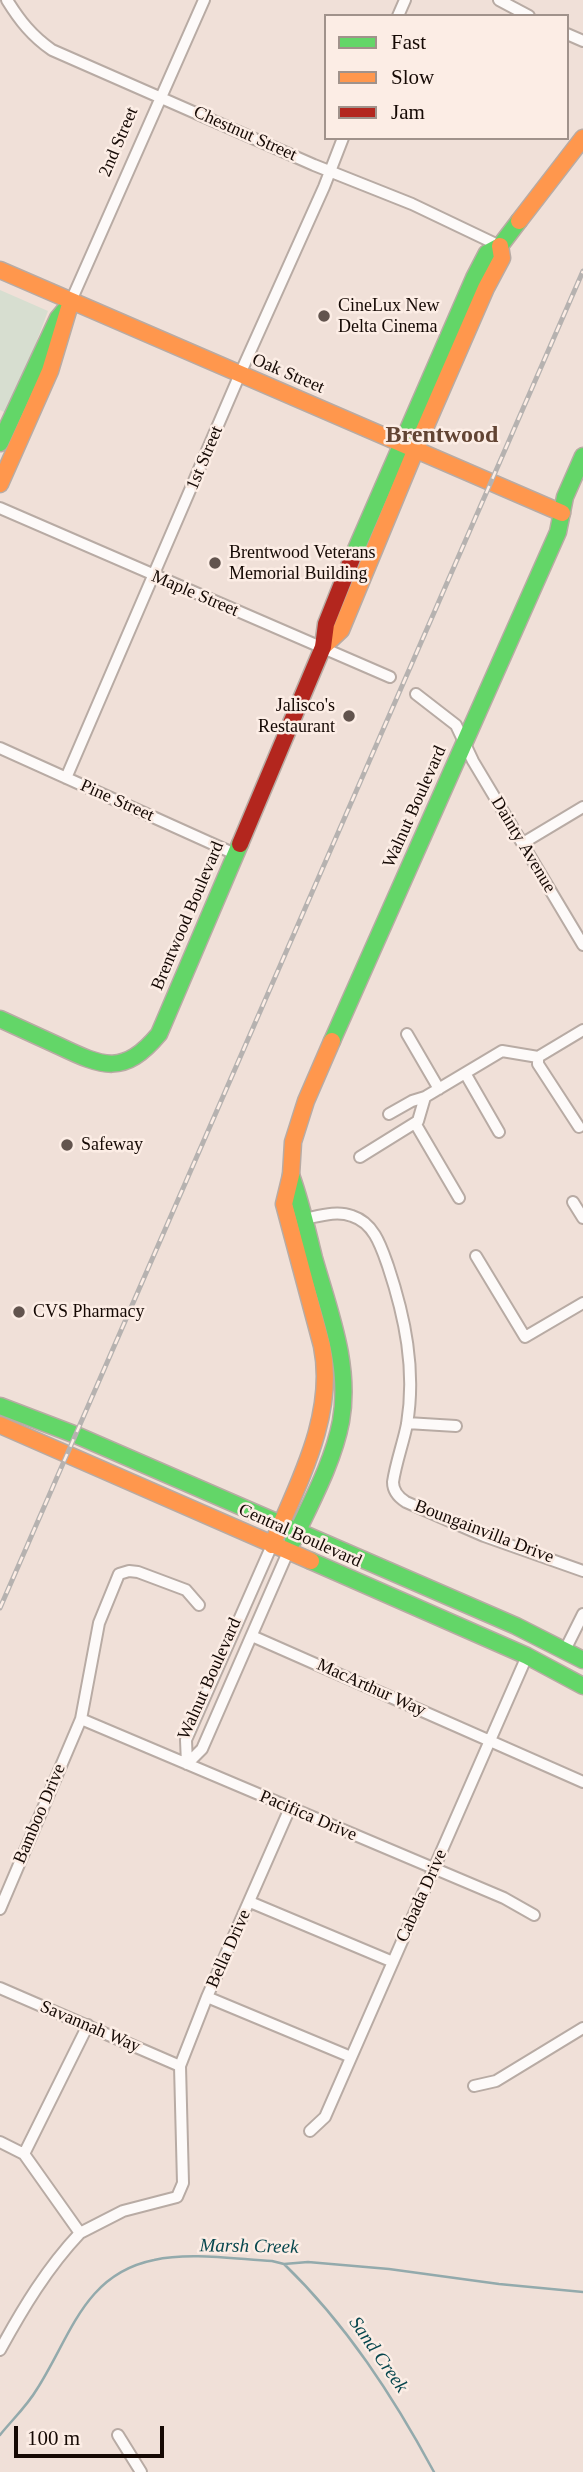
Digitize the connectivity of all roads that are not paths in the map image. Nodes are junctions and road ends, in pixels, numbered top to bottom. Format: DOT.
graph roads {
  1 [pos="7,0"];
  2 [pos="204,0"];
  3 [pos="499,0"];
  4 [pos="525,14"];
  5 [pos="159,97"];
  6 [pos="583,138"];
  7 [pos="342,140"];
  8 [pos="330,170"];
  9 [pos="500,246"];
  10 [pos="0,270"];
  11 [pos="71,301"];
  12 [pos="240,374"];
  13 [pos="0,443"];
  14 [pos="409,448"];
  15 [pos="583,456"];
  16 [pos="0,484"];
  17 [pos="0,508"];
  18 [pos="562,513"];
  19 [pos="154,576"];
  20 [pos="323,647"];
  21 [pos="390,677"];
  22 [pos="416,694"];
  23 [pos="465,744"];
  24 [pos="0,748"];
  25 [pos="66,778"];
  26 [pos="583,807"];
  27 [pos="523,843"];
  28 [pos="235,854"];
  29 [pos="583,945"];
  30 [pos="0,1019"];
  31 [pos="583,1030"];
  32 [pos="407,1034"];
  33 [pos="538,1057"];
  34 [pos="465,1073"];
  35 [pos="439,1089"];
  36 [pos="425,1097"];
  37 [pos="389,1114"];
  38 [pos="415,1123"];
  39 [pos="579,1127"];
  40 [pos="499,1132"];
  41 [pos="360,1157"];
  42 [pos="291,1175"];
  43 [pos="459,1198"];
  44 [pos="573,1202"];
  45 [pos="583,1218"];
  46 [pos="304,1219"];
  47 [pos="476,1255"];
  48 [pos="583,1303"];
  49 [pos="0,1406"];
  50 [pos="407,1423"];
  51 [pos="0,1425"];
  52 [pos="456,1426"];
  53 [pos="280,1525"];
  54 [pos="297,1532"];
  55 [pos="272,1545"];
  56 [pos="288,1552"];
  57 [pos="583,1571"];
  58 [pos="199,1605"];
  59 [pos="582,1616"];
  60 [pos="252,1636"];
  61 [pos="565,1650"];
  62 [pos="527,1656"];
  63 [pos="583,1660"];
  64 [pos="583,1686"];
  65 [pos="81,1719"];
  66 [pos="490,1740"];
  67 [pos="187,1764"];
  68 [pos="583,1782"];
  69 [pos="290,1808"];
  70 [pos="433,1869"];
  71 [pos="250,1902"];
  72 [pos="0,1909"];
  73 [pos="534,1915"];
  74 [pos="393,1962"];
  75 [pos="0,1988"];
  76 [pos="207,1997"];
  77 [pos="88,2025"];
  78 [pos="583,2028"];
  79 [pos="351,2057"];
  80 [pos="180,2066"];
  81 [pos="474,2087"];
  82 [pos="310,2131"];
  83 [pos="0,2142"];
  84 [pos="24,2154"];
  85 [pos="80,2233"];
  86 [pos="0,2350"];
  87 [pos="118,2435"];
  88 [pos="141,2472"];
  1 -- 5 [label="street, Chestnut Street"];
  2 -- 5 [label="street, 2nd Street"];
  3 -- 4 [label="street"];
  5 -- 8 [label="street, Chestnut Street"];
  5 -- 11 [label="street, 2nd Street"];
  6 -- 9 [label="street, Brentwood Boulevard"];
  7 -- 8 [label="street, 1st Street"];
  8 -- 9 [label="street, Chestnut Street"];
  8 -- 12 [label="street, 1st Street"];
  9 -- 14 [label="street, Brentwood Boulevard"];
  10 -- 11 [label="street, Oak Street"];
  11 -- 12 [label="street, Oak Street"];
  11 -- 13 [label="street, 2nd Street"];
  11 -- 16 [label="street, 2nd Street"];
  12 -- 14 [label="street, Oak Street"];
  12 -- 19 [label="street, 1st Street"];
  14 -- 18 [label="street, Oak Street"];
  14 -- 20 [label="street, Brentwood Boulevard"];
  15 -- 18 [label="street, Walnut Boulevard"];
  17 -- 19 [label="street, Maple Street"];
  18 -- 23 [label="street, Walnut Boulevard"];
  19 -- 20 [label="street, Maple Street"];
  19 -- 25 [label="street, 1st Street"];
  20 -- 21 [label="street, Maple Street"];
  20 -- 28 [label="street, Brentwood Boulevard"];
  22 -- 23 [label="street"];
  23 -- 27 [label="street, Dainty Avenue"];
  23 -- 42 [label="street, Walnut Boulevard"];
  24 -- 25 [label="street, Pine Street"];
  25 -- 28 [label="street, Pine Street"];
  26 -- 27 [label="street"];
  27 -- 29 [label="street, Dainty Avenue"];
  28 -- 30 [label="street, Brentwood Boulevard"];
  31 -- 33 [label="street"];
  32 -- 35 [label="street"];
  33 -- 34 [label="street"];
  33 -- 39 [label="street"];
  34 -- 35 [label="street"];
  34 -- 40 [label="street"];
  35 -- 36 [label="street"];
  36 -- 37 [label="street"];
  36 -- 38 [label="street"];
  38 -- 41 [label="street"];
  38 -- 43 [label="street"];
  42 -- 46 [label="street, Walnut Boulevard"];
  42 -- 53 [label="street, Walnut Boulevard"];
  44 -- 45 [label="street"];
  46 -- 50 [label="street, Boungainvilla Drive"];
  46 -- 54 [label="street, Walnut Boulevard"];
  47 -- 48 [label="street"];
  49 -- 53 [label="street, Central Boulevard"];
  50 -- 52 [label="street"];
  50 -- 57 [label="street, Boungainvilla Drive"];
  51 -- 55 [label="street, Central Boulevard"];
  53 -- 54 [label="street, Central Boulevard"];
  53 -- 55 [label="street, Walnut Boulevard"];
  54 -- 56 [label="street, Walnut Boulevard"];
  54 -- 61 [label="street, Central Boulevard"];
  55 -- 56 [label="street, Central Boulevard"];
  55 -- 67 [label="street, Walnut Boulevard"];
  56 -- 60 [label="street, Walnut Boulevard"];
  56 -- 62 [label="street, Central Boulevard"];
  58 -- 65 [label="street, Bamboo Drive"];
  59 -- 61 [label="street"];
  60 -- 66 [label="street, MacArthur Way"];
  60 -- 67 [label="street, Walnut Boulevard"];
  61 -- 63 [label="street, Central Boulevard"];
  62 -- 64 [label="street, Central Boulevard"];
  62 -- 66 [label="street, Cabada Drive"];
  65 -- 67 [label="street, Pacifica Drive"];
  65 -- 72 [label="street, Bamboo Drive"];
  66 -- 68 [label="street, MacArthur Way"];
  66 -- 70 [label="street, Cabada Drive"];
  67 -- 69 [label="street, Pacifica Drive"];
  69 -- 70 [label="street, Pacifica Drive"];
  69 -- 71 [label="street, Bella Drive"];
  70 -- 73 [label="street, Pacifica Drive"];
  70 -- 74 [label="street, Cabada Drive"];
  71 -- 74 [label="street"];
  71 -- 76 [label="street, Bella Drive"];
  74 -- 79 [label="street, Cabada Drive"];
  75 -- 77 [label="street, Savannah Way"];
  76 -- 79 [label="street"];
  76 -- 80 [label="street, Bella Drive"];
  77 -- 80 [label="street, Savannah Way"];
  77 -- 84 [label="street"];
  78 -- 81 [label="street"];
  79 -- 82 [label="street, Cabada Drive"];
  80 -- 85 [label="street, Bella Drive"];
  83 -- 84 [label="street"];
  84 -- 85 [label="street"];
  85 -- 86 [label="street"];
  87 -- 88 [label="street"];
}
